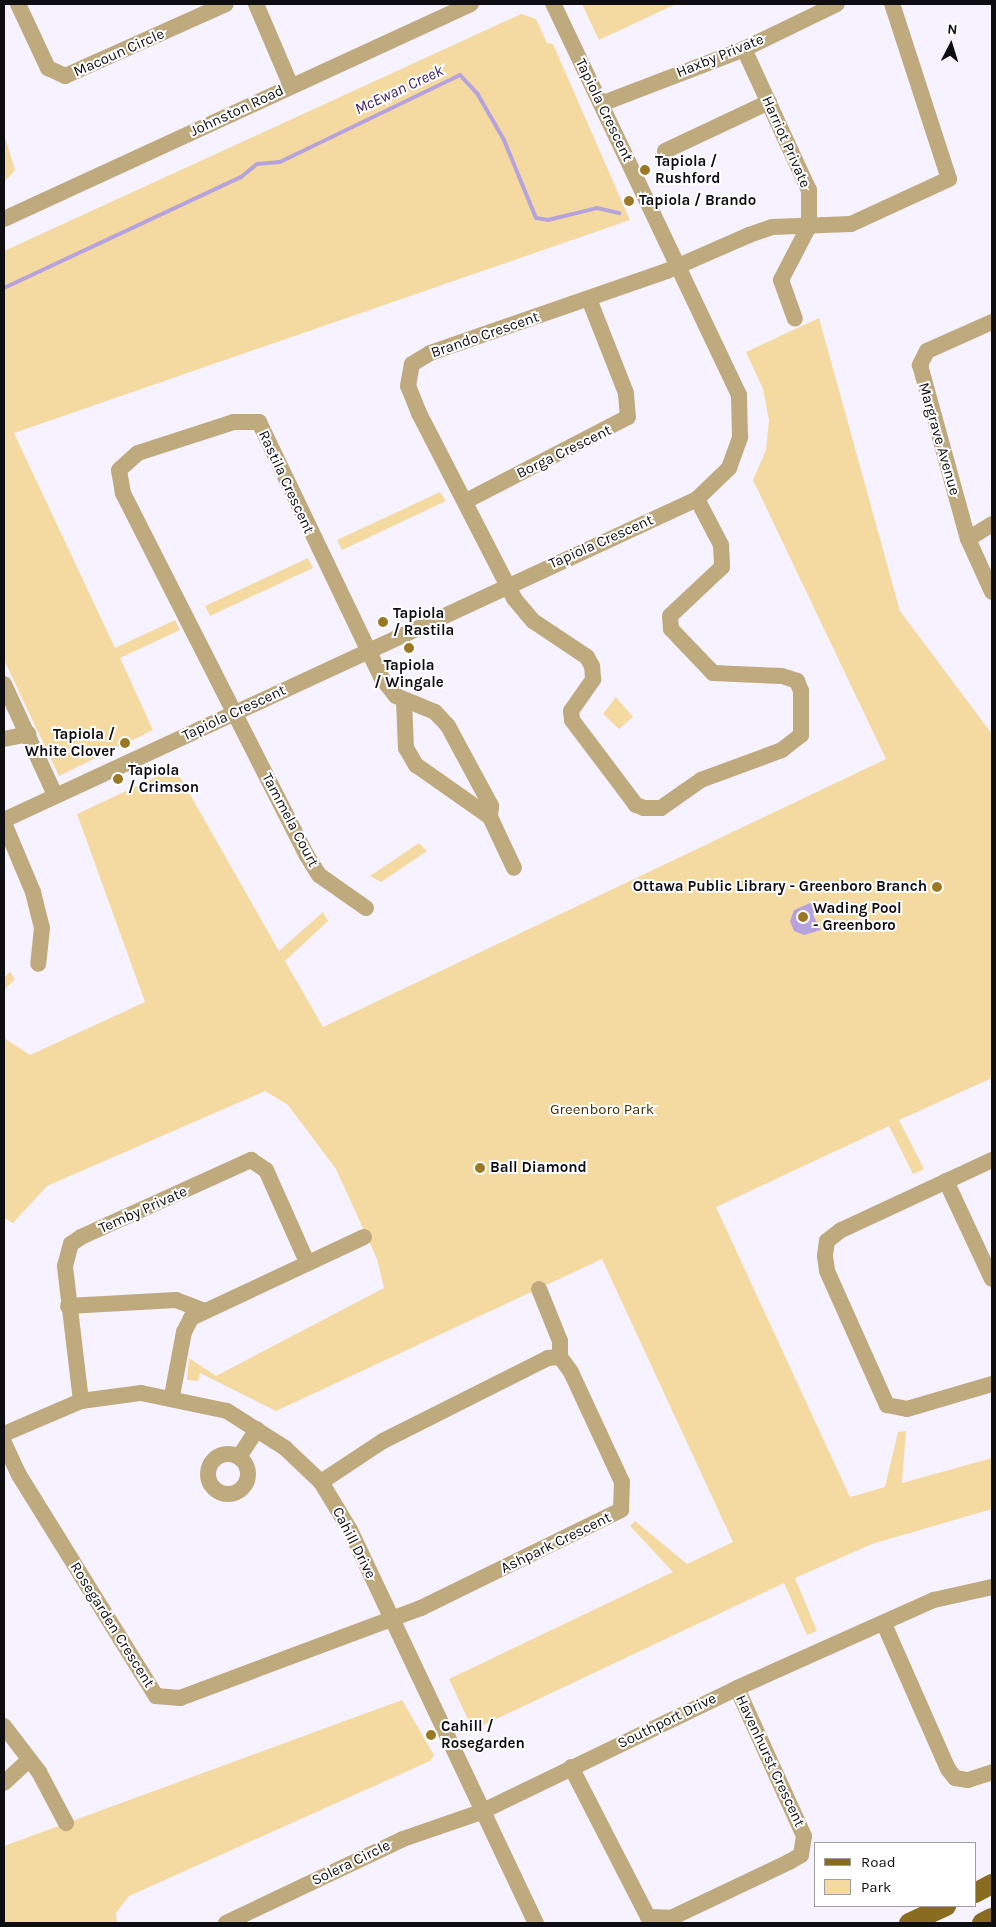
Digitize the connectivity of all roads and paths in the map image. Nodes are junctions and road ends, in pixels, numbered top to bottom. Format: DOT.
graph roads {
  1 [pos="18,4"];
  2 [pos="226,4"];
  3 [pos="256,4"];
  4 [pos="471,4"];
  5 [pos="553,4"];
  6 [pos="837,4"];
  7 [pos="892,4"];
  8 [pos="744,49"];
  9 [pos="291,86"];
  10 [pos="769,102"];
  11 [pos="601,104"];
  12 [pos="665,151"];
  13 [pos="4,219"];
  14 [pos="809,226"];
  15 [pos="677,266"];
  16 [pos="589,299"];
  17 [pos="794,319"];
  18 [pos="992,322"];
  19 [pos="697,499"];
  20 [pos="466,500"];
  21 [pos="992,524"];
  22 [pos="968,539"];
  23 [pos="507,585"];
  24 [pos="992,592"];
  25 [pos="368,650"];
  26 [pos="4,684"];
  27 [pos="404,701"];
  28 [pos="235,713"];
  29 [pos="28,734"];
  30 [pos="4,739"];
  31 [pos="55,795"];
  32 [pos="490,817"];
  33 [pos="4,822"];
  34 [pos="514,868"];
  35 [pos="366,908"];
  36 [pos="38,964"];
  37 [pos="992,1160"];
  38 [pos="946,1181"];
  39 [pos="364,1237"];
  40 [pos="307,1262"];
  41 [pos="992,1279"];
  42 [pos="539,1289"];
  43 [pos="68,1306"];
  44 [pos="204,1311"];
  45 [pos="560,1358"];
  46 [pos="992,1384"];
  47 [pos="172,1396"];
  48 [pos="81,1401"];
  49 [pos="257,1429"];
  50 [pos="4,1434"];
  51 [pos="4,1443"];
  52 [pos="239,1456"];
  53 [pos="321,1482"];
  54 [pos="992,1586"];
  55 [pos="390,1618"];
  56 [pos="884,1624"];
  57 [pos="737,1688"];
  58 [pos="4,1726"];
  59 [pos="28,1761"];
  60 [pos="571,1767"];
  61 [pos="992,1772"];
  62 [pos="4,1783"];
  63 [pos="481,1812"];
  64 [pos="66,1823"];
  65 [pos="992,1884"];
  66 [pos="976,1892"];
  67 [pos="944,1907"];
  68 [pos="992,1918"];
  69 [pos="226,1923"];
  70 [pos="536,1923"];
  71 [pos="909,1923"];
  72 [pos="982,1923"];
  1 -- 2 [label="street, Macoun Circle"];
  3 -- 9 [label="street"];
  4 -- 9 [label="street, Johnston Road"];
  5 -- 11 [label="street, Tapiola Crescent"];
  6 -- 8 [label="street, Haxby Private"];
  7 -- 14 [label="street, Brando Crescent"];
  8 -- 10 [label="street, Harriot Private"];
  8 -- 11 [label="street, Haxby Private"];
  9 -- 13 [label="street, Johnston Road"];
  10 -- 12 [label="street"];
  10 -- 14 [label="street, Harriot Private"];
  11 -- 15 [label="street, Tapiola Crescent"];
  14 -- 15 [label="street, Brando Crescent"];
  14 -- 17 [label="street, Harriot Private"];
  15 -- 16 [label="street, Brando Crescent"];
  15 -- 19 [label="street, Tapiola Crescent"];
  16 -- 20 [label="street, Borga Crescent"];
  16 -- 20 [label="street, Brando Crescent"];
  18 -- 22 [label="street, Margrave Avenue"];
  19 -- 23 [label="street, Tapiola Crescent"];
  19 -- 23 [label="street, Brando Crescent"];
  20 -- 23 [label="street, Brando Crescent"];
  21 -- 22 [label="street"];
  22 -- 24 [label="street, Margrave Avenue"];
  23 -- 25 [label="street, Tapiola Crescent"];
  25 -- 27 [label="street"];
  25 -- 28 [label="street, Tapiola Crescent"];
  25 -- 28 [label="street, Rastila Crescent"];
  26 -- 29 [label="street"];
  27 -- 32 [label="street"];
  27 -- 32 [label="street"];
  28 -- 31 [label="street, Tapiola Crescent"];
  28 -- 35 [label="street, Tammela Court"];
  29 -- 30 [label="street"];
  29 -- 31 [label="street"];
  31 -- 33 [label="street, Tapiola Crescent"];
  32 -- 34 [label="street"];
  33 -- 36 [label="street"];
  37 -- 38 [label="street"];
  38 -- 41 [label="street"];
  38 -- 46 [label="street"];
  39 -- 40 [label="street"];
  40 -- 43 [label="street, Temby Private"];
  40 -- 44 [label="street"];
  42 -- 45 [label="street, Ashpark Crescent"];
  43 -- 44 [label="street"];
  43 -- 48 [label="street, Temby Private"];
  44 -- 47 [label="street"];
  45 -- 53 [label="street"];
  45 -- 55 [label="street, Ashpark Crescent"];
  47 -- 48 [label="street, Cahill Drive"];
  47 -- 49 [label="street, Cahill Drive"];
  48 -- 50 [label="street, Cahill Drive"];
  49 -- 52 [label="street"];
  49 -- 53 [label="street, Cahill Drive"];
  51 -- 55 [label="street, Rosegarden Crescent"];
  53 -- 55 [label="street, Cahill Drive"];
  54 -- 56 [label="street, Southport Drive"];
  55 -- 63 [label="street, Cahill Drive"];
  56 -- 57 [label="street, Southport Drive"];
  56 -- 61 [label="street"];
  57 -- 60 [label="street, Southport Drive"];
  57 -- 60 [label="street, Havenhurst Crescent"];
  58 -- 59 [label="street"];
  59 -- 62 [label="street"];
  59 -- 64 [label="street"];
  60 -- 63 [label="street, Southport Drive"];
  63 -- 69 [label="street, Solera Circle"];
  63 -- 70 [label="street, Cahill Drive"];
  65 -- 66 [label="main road"];
  67 -- 71 [label="main road"];
  68 -- 72 [label="main road"];
}
